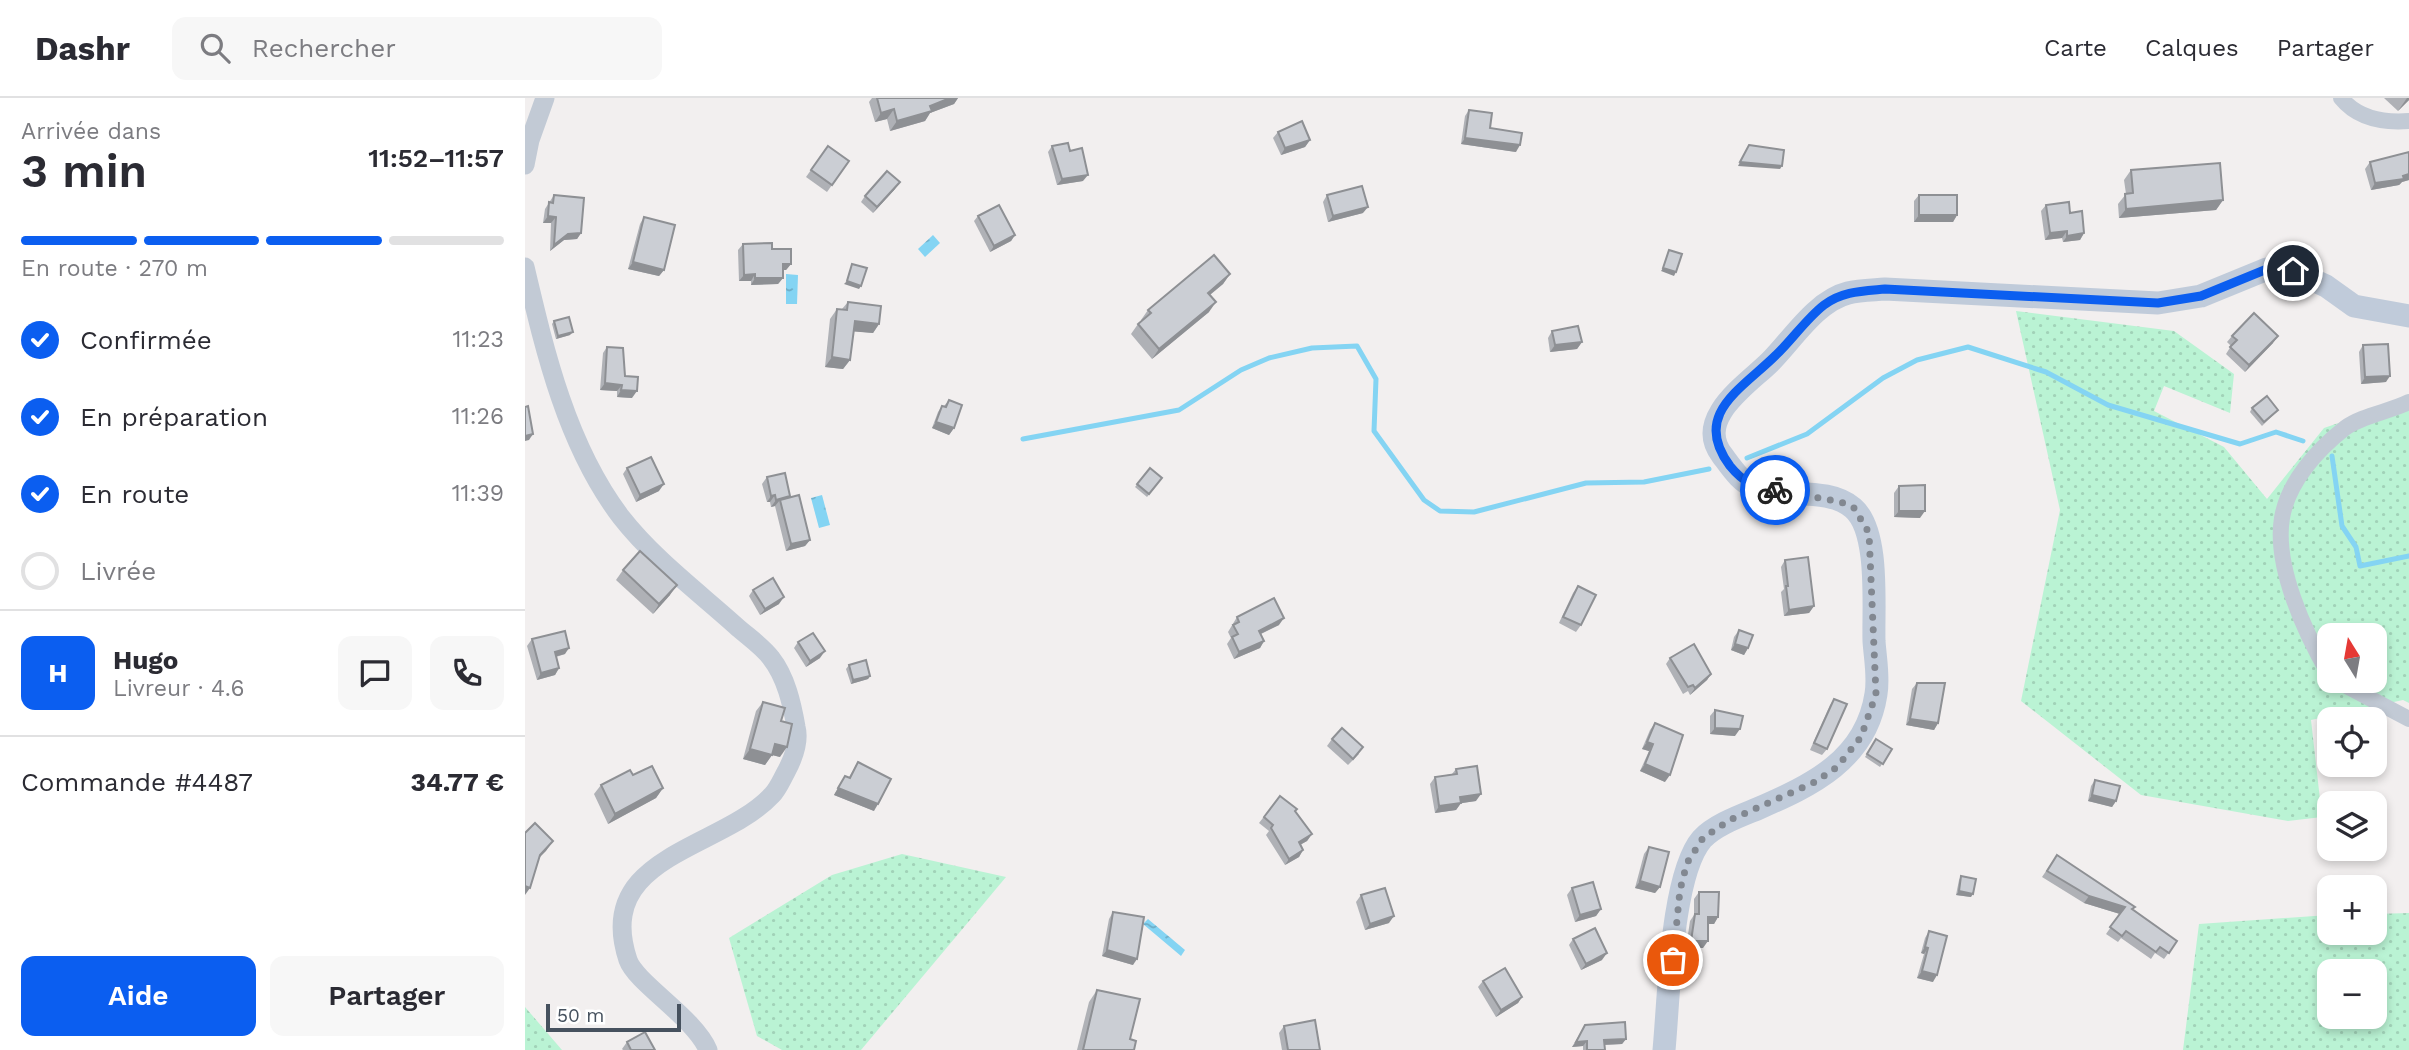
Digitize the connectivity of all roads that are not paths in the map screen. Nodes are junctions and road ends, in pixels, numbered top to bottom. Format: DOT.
graph roads {
  1 [pos="545,98"];
  2 [pos="2341,98"];
  3 [pos="2409,121"];
  4 [pos="525,165"];
  5 [pos="525,267"];
  6 [pos="2409,316"];
  7 [pos="2409,402"];
  8 [pos="2317,653"];
  9 [pos="2360,693"];
  10 [pos="2409,719"];
  11 [pos="708,1050"];
  12 [pos="1664,1050"];
  1 -- 4 [label="street"];
  2 -- 3 [label="street"];
  5 -- 11 [label="street"];
  6 -- 12 [label="main road"];
  7 -- 8 [label="street"];
  9 -- 10 [label="street"];
}
